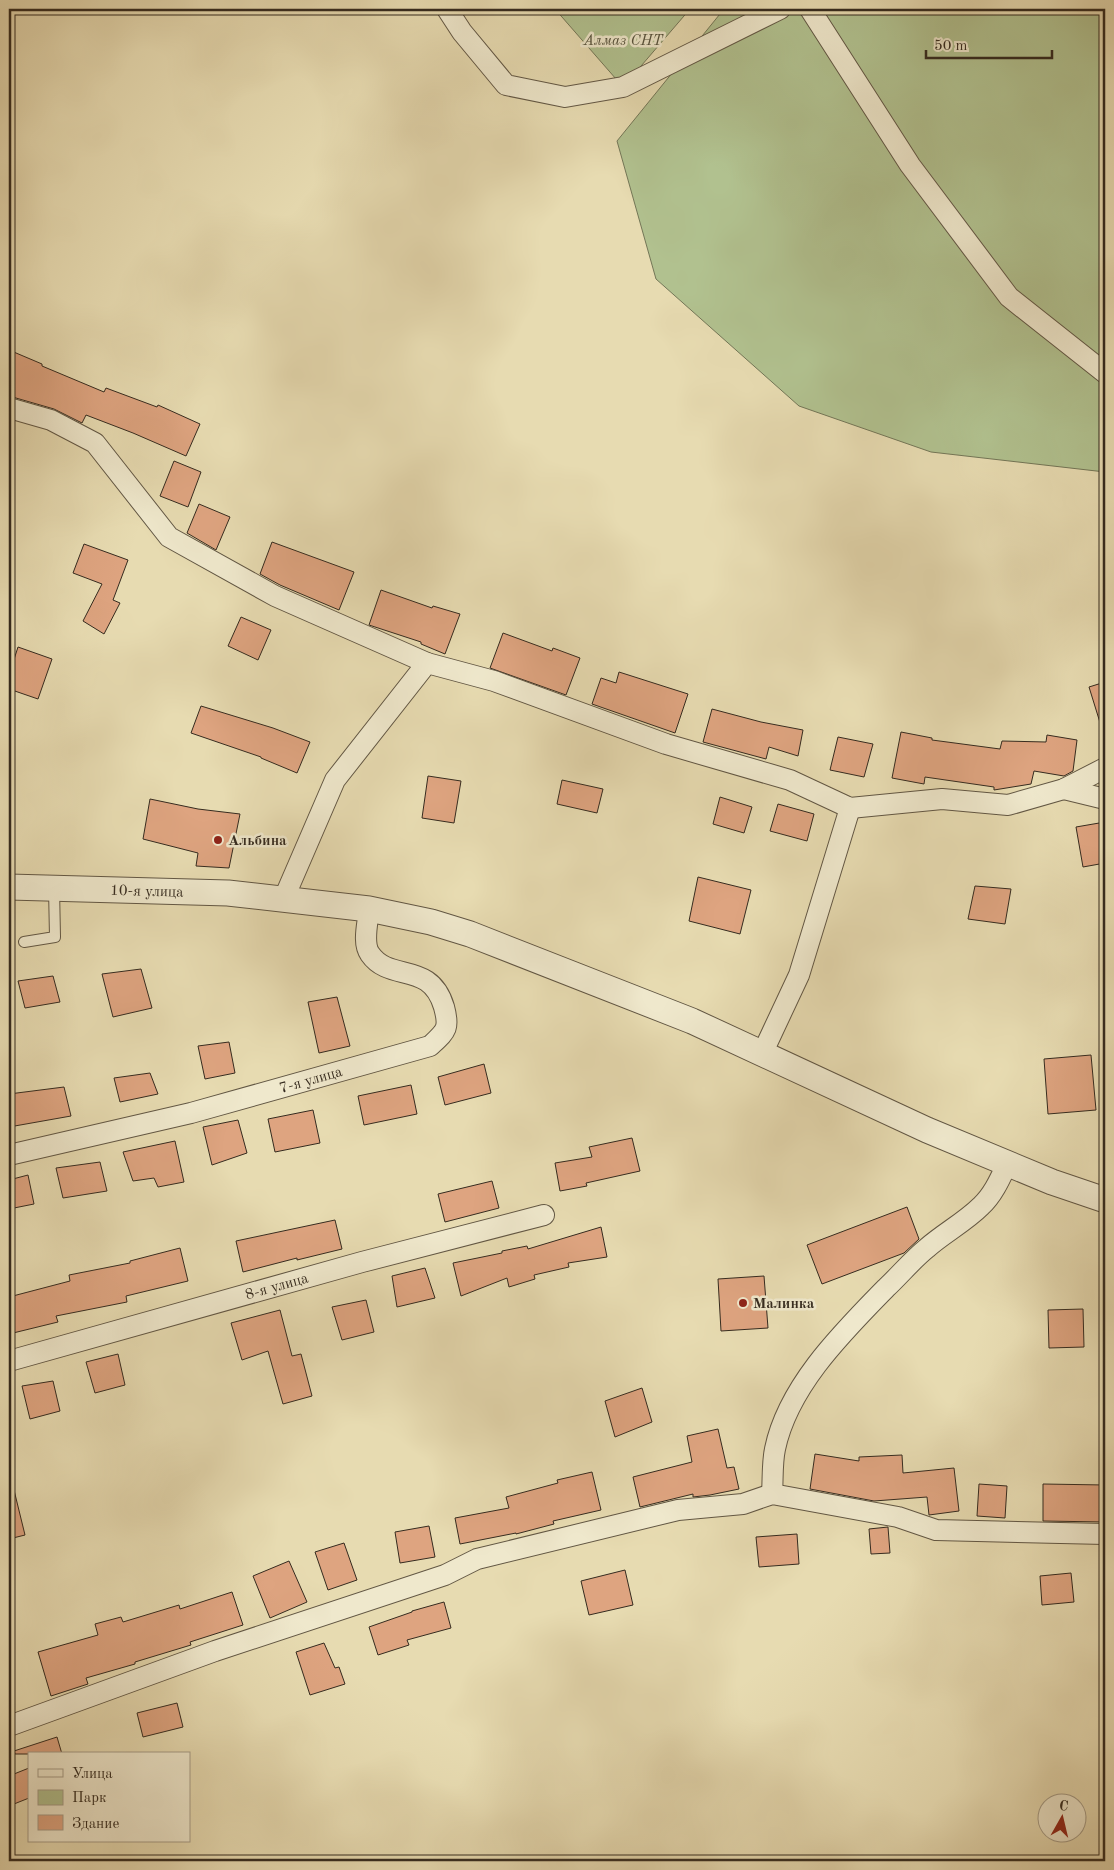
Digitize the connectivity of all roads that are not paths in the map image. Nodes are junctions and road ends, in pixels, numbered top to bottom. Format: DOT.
graph roads {
  1 [pos="447,9"];
  2 [pos="780,9"];
  3 [pos="810,9"];
  4 [pos="1105,373"];
  5 [pos="9,408"];
  6 [pos="426,663"];
  7 [pos="1105,768"];
  8 [pos="1064,789"];
  9 [pos="1105,799"];
  10 [pos="850,808"];
  11 [pos="9,887"];
  12 [pos="54,888"];
  13 [pos="284,898"];
  14 [pos="369,910"];
  15 [pos="24,942"];
  16 [pos="762,1054"];
  17 [pos="9,1155"];
  18 [pos="1007,1164"];
  19 [pos="1105,1200"];
  20 [pos="544,1215"];
  21 [pos="9,1361"];
  22 [pos="772,1494"];
  23 [pos="1105,1534"];
  24 [pos="9,1726"];
  1 -- 2 [label="street"];
  3 -- 4 [label="street"];
  5 -- 6 [label="street"];
  6 -- 10 [label="street"];
  6 -- 13 [label="street"];
  7 -- 8 [label="street"];
  8 -- 9 [label="street"];
  8 -- 10 [label="street"];
  10 -- 16 [label="street"];
  11 -- 12 [label="street, 10-я улица"];
  12 -- 13 [label="street, 10-я улица"];
  12 -- 15 [label="lane"];
  13 -- 14 [label="street, 10-я улица"];
  14 -- 16 [label="street, 10-я улица"];
  14 -- 17 [label="street, 7-я улица"];
  16 -- 18 [label="street, 10-я улица"];
  18 -- 19 [label="street, 10-я улица"];
  18 -- 22 [label="street"];
  20 -- 21 [label="street, 8-я улица"];
  22 -- 23 [label="street"];
  22 -- 24 [label="street"];
}
